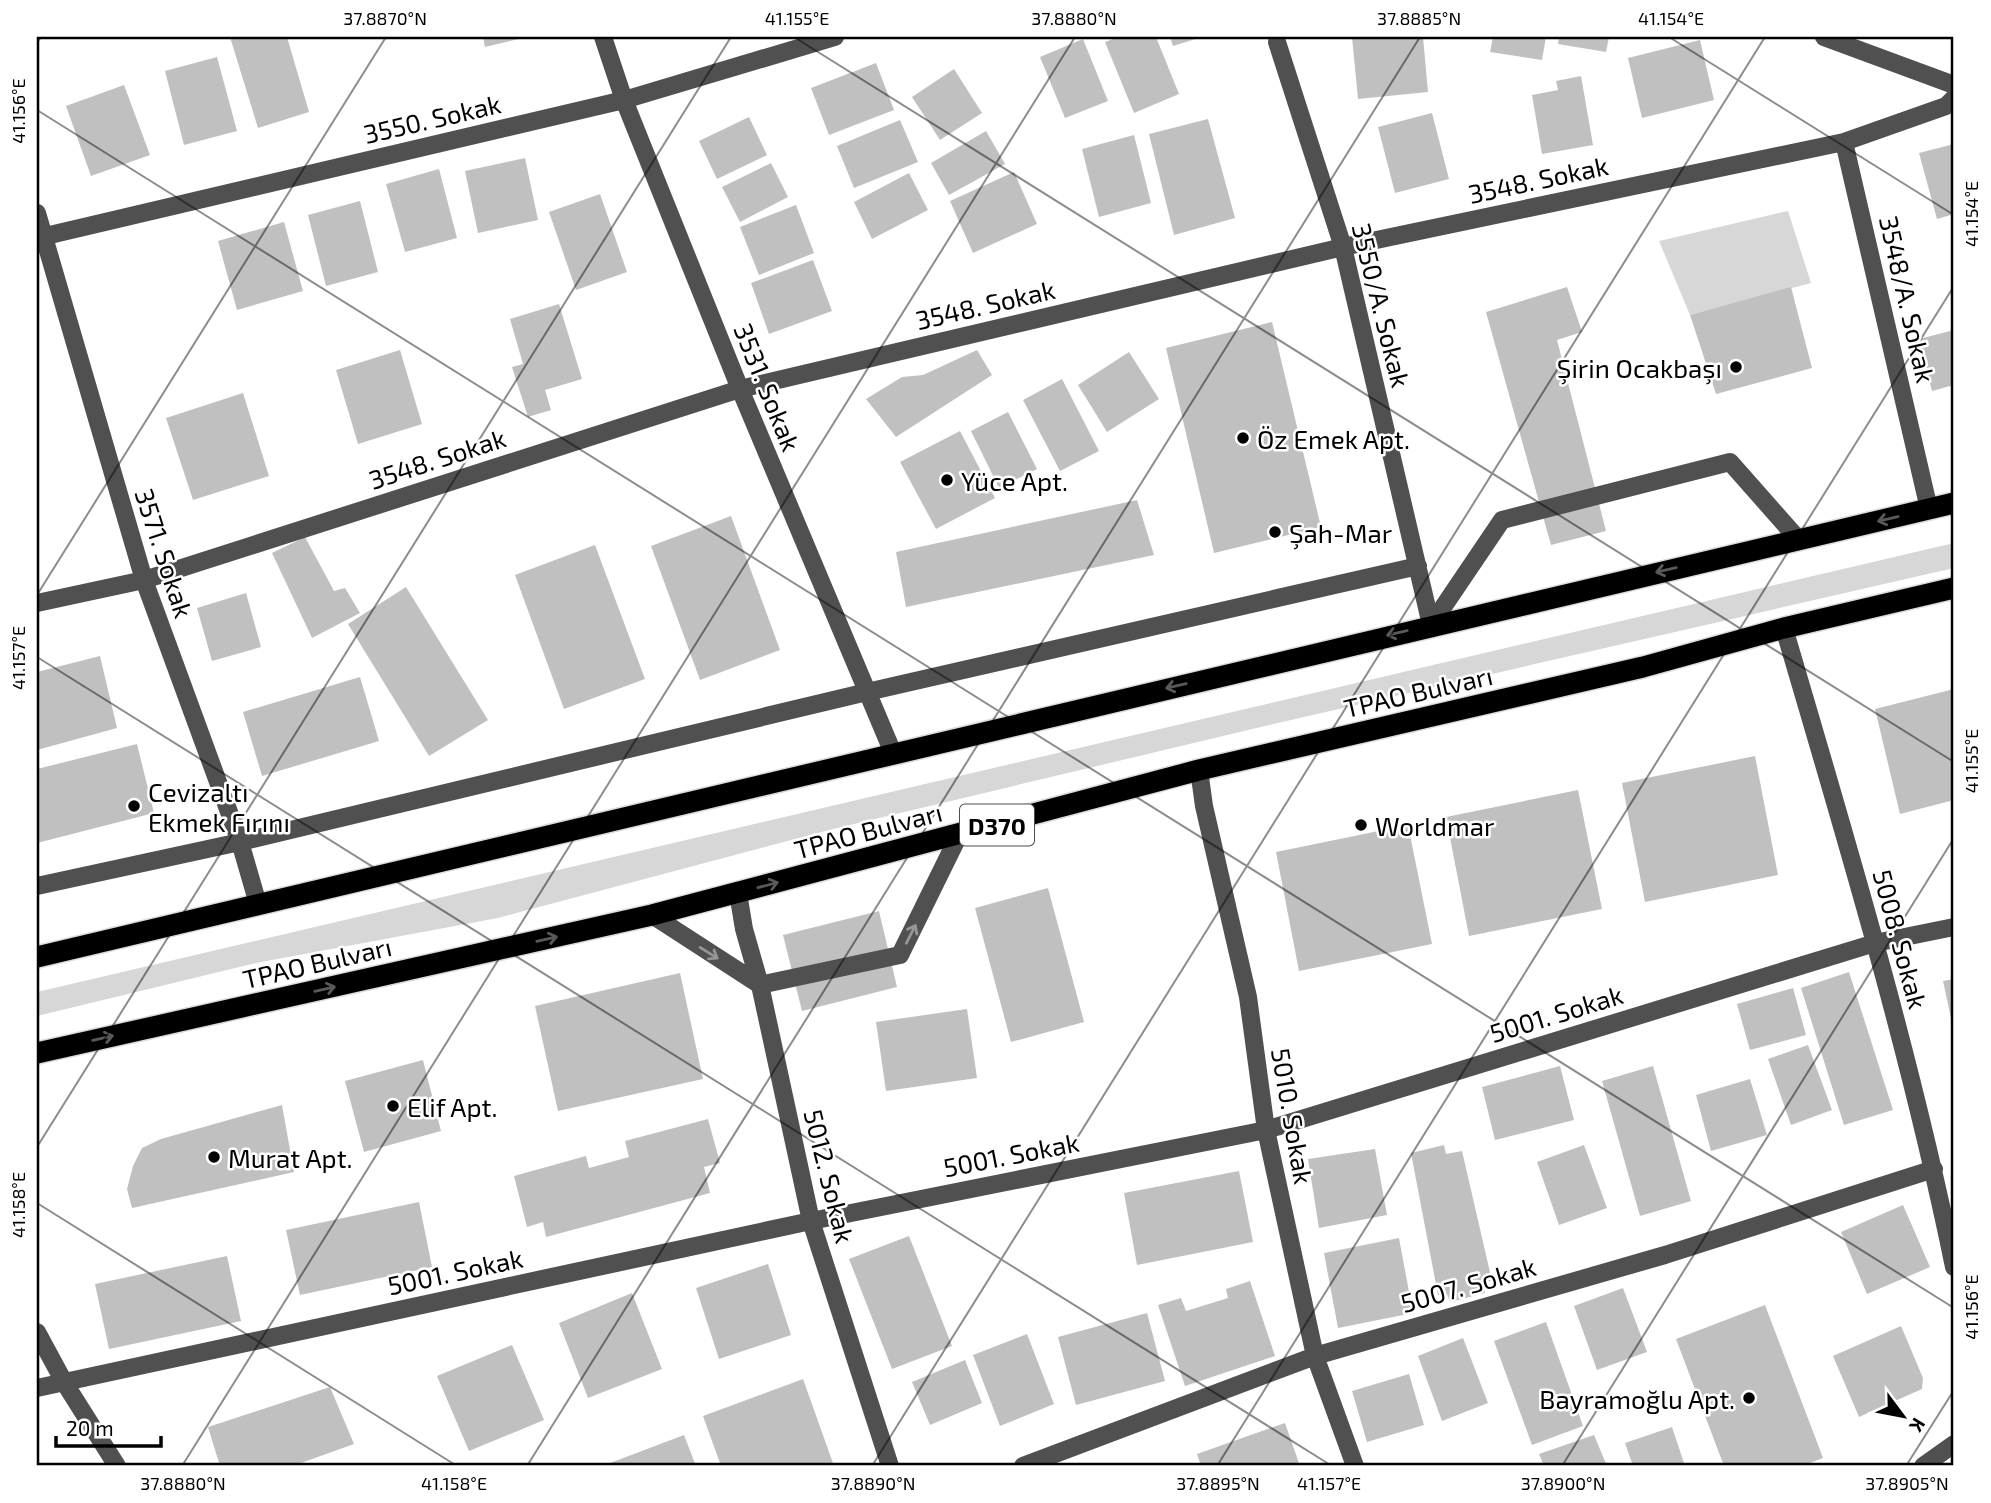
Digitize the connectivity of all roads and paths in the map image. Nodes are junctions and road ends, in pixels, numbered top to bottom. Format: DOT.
graph roads {
  1 [pos="603,37"];
  2 [pos="835,37"];
  3 [pos="1824,37"];
  4 [pos="1276,39"];
  5 [pos="1954,85"];
  6 [pos="1954,98"];
  7 [pos="624,100"];
  8 [pos="1844,142"];
  9 [pos="37,213"];
  10 [pos="40,237"];
  11 [pos="1343,247"];
  12 [pos="740,389"];
  13 [pos="1954,503"];
  14 [pos="1929,509"];
  15 [pos="1798,540"];
  16 [pos="1418,566"];
  17 [pos="144,580"];
  18 [pos="1954,588"];
  19 [pos="37,603"];
  20 [pos="1431,625"];
  21 [pos="1784,628"];
  22 [pos="867,692"];
  23 [pos="893,753"];
  24 [pos="1199,770"];
  25 [pos="959,835"];
  26 [pos="240,842"];
  27 [pos="37,886"];
  28 [pos="738,893"];
  29 [pos="258,904"];
  30 [pos="652,915"];
  31 [pos="1954,927"];
  32 [pos="1875,943"];
  33 [pos="37,957"];
  34 [pos="760,985"];
  35 [pos="37,1053"];
  36 [pos="1266,1130"];
  37 [pos="1934,1169"];
  38 [pos="811,1221"];
  39 [pos="1954,1267"];
  40 [pos="37,1332"];
  41 [pos="1315,1356"];
  42 [pos="64,1382"];
  43 [pos="37,1388"];
  44 [pos="1954,1444"];
  45 [pos="117,1466"];
  46 [pos="890,1466"];
  47 [pos="1023,1466"];
  48 [pos="1354,1466"];
  49 [pos="1923,1466"];
  1 -- 7 [label="street, 3531. Sokak"];
  2 -- 7 [label="street, 3550. Sokak"];
  3 -- 5 [label="street"];
  4 -- 11 [label="street, 3550/A. Sokak"];
  6 -- 8 [label="street, 3548. Sokak"];
  7 -- 10 [label="street, 3550. Sokak"];
  7 -- 12 [label="street, 3531. Sokak"];
  8 -- 11 [label="street, 3548. Sokak"];
  8 -- 14 [label="street, 3548/A. Sokak"];
  9 -- 10 [label="street, 3571. Sokak"];
  10 -- 17 [label="street, 3571. Sokak"];
  11 -- 12 [label="street, 3548. Sokak"];
  11 -- 16 [label="street, 3550/A. Sokak"];
  12 -- 17 [label="street, 3548. Sokak"];
  12 -- 22 [label="street, 3531. Sokak"];
  13 -- 14 [label="highway"];
  14 -- 15 [label="highway, one-way"];
  15 -- 20 [label="highway, one-way"];
  15 -- 20 [label="street"];
  16 -- 20 [label="street, 3550/A. Sokak"];
  16 -- 22 [label="street"];
  17 -- 19 [label="street, 3548. Sokak"];
  17 -- 26 [label="street, 3571. Sokak"];
  18 -- 21 [label="highway, TPAO Bulvarı / D370"];
  20 -- 23 [label="highway, one-way"];
  21 -- 24 [label="highway, TPAO Bulvarı / D370"];
  21 -- 32 [label="street, 5008. Sokak"];
  22 -- 23 [label="street, 3531. Sokak"];
  22 -- 26 [label="street"];
  23 -- 29 [label="highway"];
  24 -- 25 [label="highway, TPAO Bulvarı / D370"];
  24 -- 36 [label="street, 5010. Sokak"];
  28 -- 25 [label="highway, TPAO Bulvarı / D370, one-way"];
  34 -- 25 [label="street, one-way"];
  26 -- 27 [label="street"];
  26 -- 29 [label="street, 3571. Sokak"];
  28 -- 30 [label="highway, TPAO Bulvarı / D370"];
  28 -- 34 [label="street, 5012. Sokak"];
  29 -- 33 [label="highway"];
  30 -- 34 [label="street, one-way"];
  35 -- 30 [label="highway, TPAO Bulvarı / D370, one-way"];
  31 -- 32 [label="street, 5001. Sokak"];
  32 -- 36 [label="street, 5001. Sokak"];
  32 -- 37 [label="street, 5008. Sokak"];
  34 -- 38 [label="street, 5012. Sokak"];
  36 -- 38 [label="street, 5001. Sokak"];
  36 -- 41 [label="street, 5010. Sokak"];
  37 -- 39 [label="street, 5008. Sokak"];
  37 -- 41 [label="street, 5007. Sokak"];
  38 -- 42 [label="street, 5001. Sokak"];
  38 -- 46 [label="street, 5012. Sokak"];
  40 -- 42 [label="street"];
  41 -- 47 [label="street, 5007. Sokak"];
  41 -- 48 [label="street, 5010. Sokak"];
  42 -- 43 [label="street, 5001. Sokak"];
  42 -- 45 [label="street"];
  44 -- 49 [label="street"];
}
